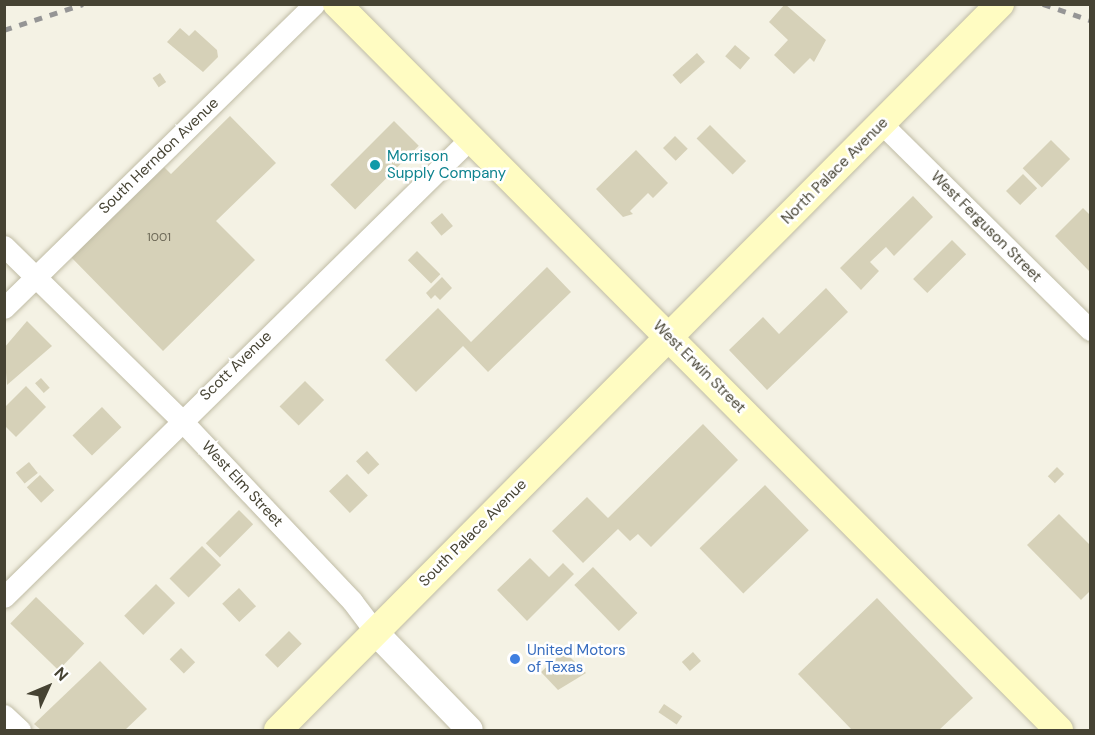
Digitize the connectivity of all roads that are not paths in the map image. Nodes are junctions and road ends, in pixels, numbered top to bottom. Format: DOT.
graph roads {
  1 [pos="314,4"];
  2 [pos="337,4"];
  3 [pos="1000,4"];
  4 [pos="882,124"];
  5 [pos="471,138"];
  6 [pos="4,246"];
  7 [pos="35,278"];
  8 [pos="4,308"];
  9 [pos="1090,330"];
  10 [pos="669,338"];
  11 [pos="181,420"];
  12 [pos="4,597"];
  13 [pos="375,632"];
  14 [pos="4,715"];
  15 [pos="20,730"];
  16 [pos="278,730"];
  17 [pos="470,730"];
  18 [pos="1059,730"];
  1 -- 7 [label="street, South Herndon Avenue"];
  2 -- 5 [label="main road, West Erwin Street"];
  3 -- 4 [label="main road, North Palace Avenue"];
  4 -- 9 [label="street, West Ferguson Street"];
  4 -- 10 [label="main road, North Palace Avenue"];
  5 -- 10 [label="main road, West Erwin Street"];
  5 -- 11 [label="street, Scott Avenue"];
  6 -- 7 [label="street, West Elm Street"];
  7 -- 8 [label="street, South Herndon Avenue"];
  7 -- 11 [label="street, West Elm Street"];
  10 -- 13 [label="main road, South Palace Avenue"];
  10 -- 18 [label="main road, West Erwin Street"];
  11 -- 12 [label="street, Scott Avenue"];
  11 -- 13 [label="street, West Elm Street"];
  13 -- 16 [label="main road, South Palace Avenue"];
  13 -- 17 [label="street, West Elm Street"];
  14 -- 15 [label="street"];
}
